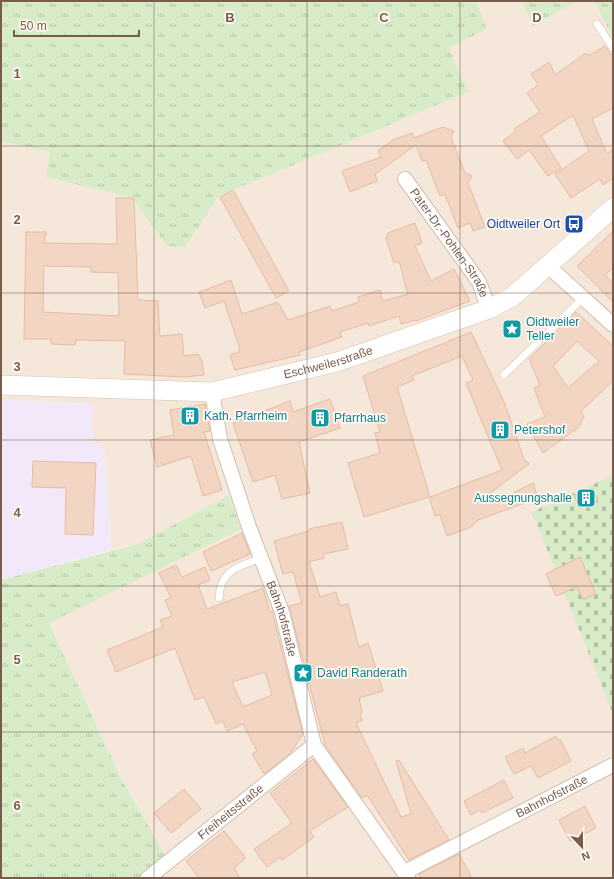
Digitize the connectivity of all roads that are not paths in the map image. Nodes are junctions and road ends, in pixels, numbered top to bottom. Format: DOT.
graph roads {
  1 [pos="597,24"];
  2 [pos="613,48"];
  3 [pos="405,179"];
  4 [pos="613,208"];
  5 [pos="548,266"];
  6 [pos="583,298"];
  7 [pos="489,309"];
  8 [pos="613,325"];
  9 [pos="504,375"];
  10 [pos="1,385"];
  11 [pos="212,392"];
  12 [pos="261,558"];
  13 [pos="219,598"];
  14 [pos="314,746"];
  15 [pos="613,765"];
  16 [pos="406,875"];
  17 [pos="148,878"];
  1 -- 2 [label="lane"];
  3 -- 7 [label="street, Pater-Dr.-Pohlen-Straße"];
  4 -- 5 [label="street, Eschweilerstraße"];
  5 -- 6 [label="street"];
  5 -- 7 [label="street, Eschweilerstraße"];
  6 -- 8 [label="street"];
  6 -- 9 [label="lane"];
  7 -- 11 [label="street, Eschweilerstraße"];
  10 -- 11 [label="street, Eschweilerstraße"];
  11 -- 12 [label="street, Bahnhofstraße"];
  12 -- 13 [label="lane"];
  12 -- 14 [label="street, Bahnhofstraße"];
  14 -- 16 [label="street, Bahnhofstraße"];
  14 -- 17 [label="street, Freiheitsstraße"];
  15 -- 16 [label="street, Bahnhofstraße"];
}
